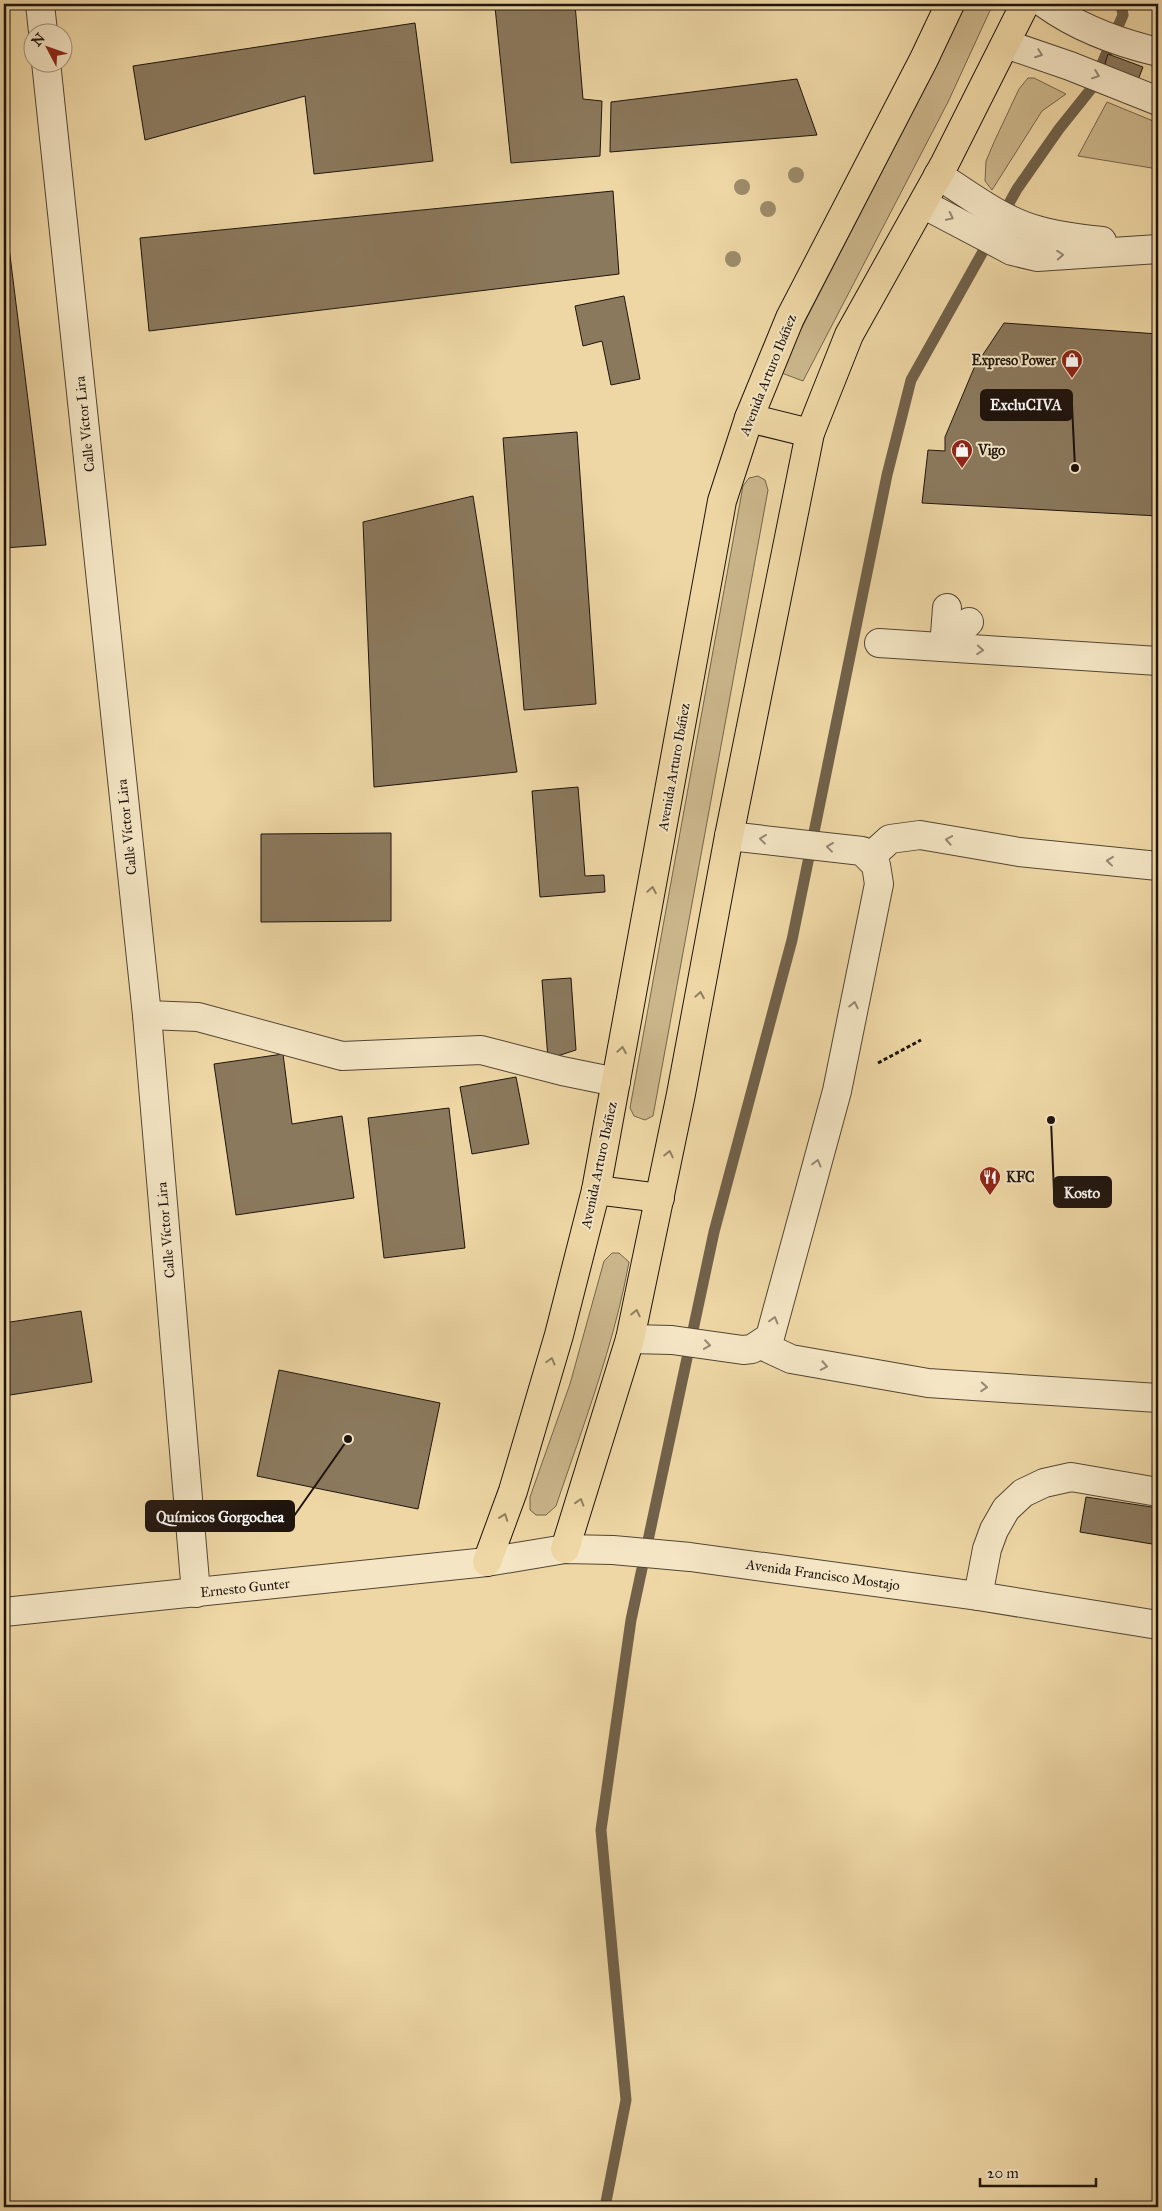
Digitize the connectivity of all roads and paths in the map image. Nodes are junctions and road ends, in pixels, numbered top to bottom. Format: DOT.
graph roads {
  1 [pos="40,4"];
  2 [pos="950,4"];
  3 [pos="1025,4"];
  4 [pos="1045,4"];
  5 [pos="42,22"];
  6 [pos="1006,44"];
  7 [pos="1146,49"];
  8 [pos="47,72"];
  9 [pos="1158,101"];
  10 [pos="938,175"];
  11 [pos="923,204"];
  12 [pos="1158,249"];
  13 [pos="749,418"];
  14 [pos="810,433"];
  15 [pos="958,615"];
  16 [pos="879,643"];
  17 [pos="944,647"];
  18 [pos="1158,661"];
  19 [pos="729,836"];
  20 [pos="866,854"];
  21 [pos="1158,866"];
  22 [pos="148,1015"];
  23 [pos="921,1040"];
  24 [pos="874,1067"];
  25 [pos="616,1082"];
  26 [pos="596,1190"];
  27 [pos="660,1198"];
  28 [pos="630,1339"];
  29 [pos="752,1347"];
  30 [pos="1158,1398"];
  31 [pos="1158,1492"];
  32 [pos="565,1549"];
  33 [pos="487,1562"];
  34 [pos="196,1593"];
  35 [pos="978,1596"];
  36 [pos="4,1612"];
  37 [pos="1158,1625"];
  1 -- 5 [label="street"];
  2 -- 13 [label="main road, Avenida Arturo Ibáñez"];
  3 -- 6 [label="main road"];
  4 -- 7 [label="street"];
  6 -- 9 [label="street, one-way"];
  6 -- 10 [label="main road"];
  8 -- 22 [label="street, Calle Víctor Lira"];
  10 -- 11 [label="main road"];
  10 -- 12 [label="street"];
  11 -- 12 [label="street, one-way"];
  11 -- 14 [label="main road"];
  13 -- 14 [label="main road"];
  25 -- 13 [label="main road, Avenida Arturo Ibáñez, one-way"];
  14 -- 19 [label="main road"];
  15 -- 17 [label="street"];
  16 -- 17 [label="street"];
  17 -- 18 [label="street, one-way"];
  20 -- 19 [label="street, one-way"];
  27 -- 19 [label="main road, one-way"];
  21 -- 20 [label="street, one-way"];
  29 -- 20 [label="street, one-way"];
  22 -- 25 [label="street"];
  22 -- 34 [label="street, Calle Víctor Lira"];
  23 -- 24 [label="path"];
  25 -- 26 [label="main road, Avenida Arturo Ibáñez"];
  26 -- 27 [label="main road"];
  33 -- 26 [label="main road, Avenida Arturo Ibáñez, one-way"];
  28 -- 27 [label="main road, one-way"];
  28 -- 29 [label="street, one-way"];
  32 -- 28 [label="main road, one-way"];
  29 -- 30 [label="street, one-way"];
  31 -- 35 [label="street"];
  32 -- 33 [label="street, Avenida Francisco Mostajo"];
  32 -- 35 [label="street, Avenida Francisco Mostajo"];
  33 -- 34 [label="street, Ernesto Gunter"];
  34 -- 36 [label="street, Ernesto Gunter"];
  35 -- 37 [label="street, Avenida Francisco Mostajo"];
}
